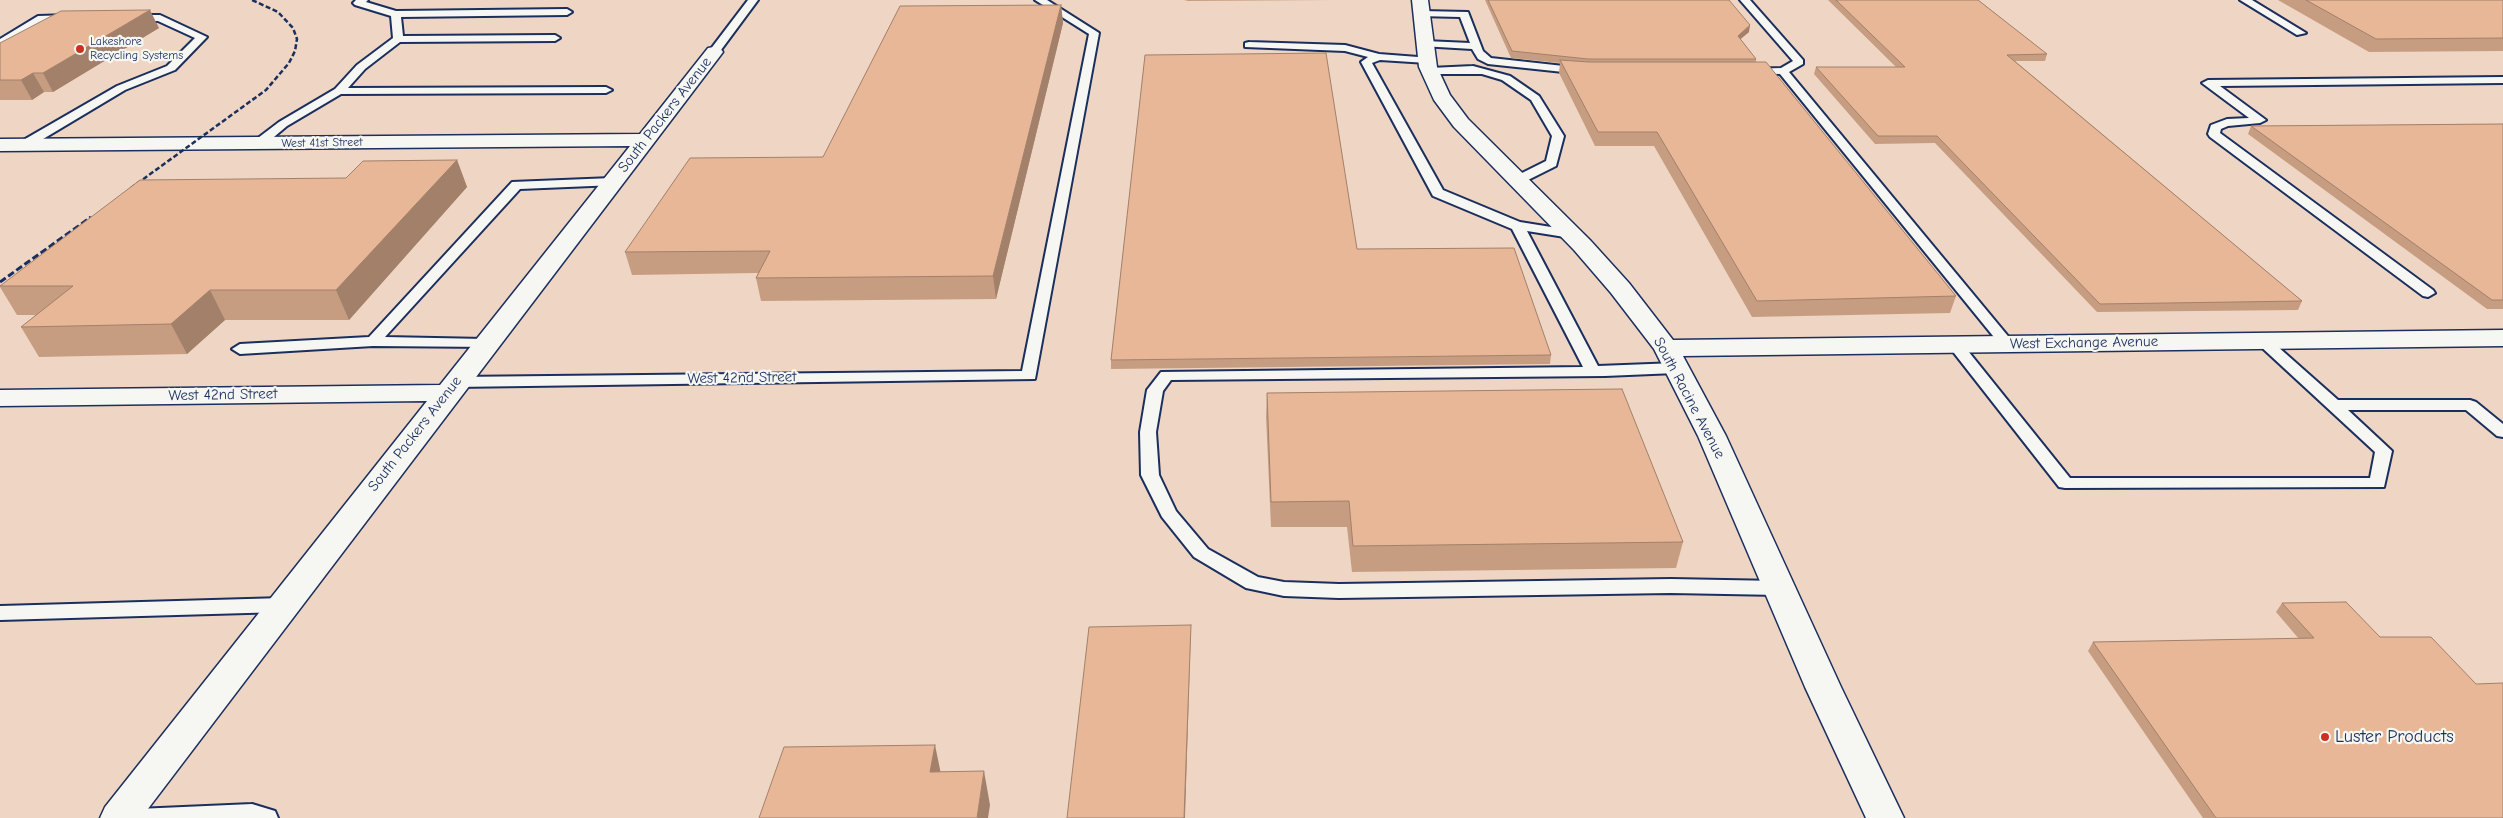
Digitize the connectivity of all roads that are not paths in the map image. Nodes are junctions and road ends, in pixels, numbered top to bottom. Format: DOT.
graph roads {
  1 [pos="363,0"];
  2 [pos="753,0"];
  3 [pos="1040,0"];
  4 [pos="1745,0"];
  5 [pos="2245,0"];
  6 [pos="1421,7"];
  7 [pos="567,12"];
  8 [pos="396,14"];
  9 [pos="81,18"];
  10 [pos="121,18"];
  11 [pos="2301,33"];
  12 [pos="555,38"];
  13 [pos="398,39"];
  14 [pos="0,43"];
  15 [pos="1250,45"];
  16 [pos="1476,46"];
  17 [pos="714,52"];
  18 [pos="1379,57"];
  19 [pos="1428,58"];
  20 [pos="1596,71"];
  21 [pos="1743,71"];
  22 [pos="1783,71"];
  23 [pos="2503,80"];
  24 [pos="606,90"];
  25 [pos="339,91"];
  26 [pos="644,140"];
  27 [pos="258,144"];
  28 [pos="0,145"];
  29 [pos="24,145"];
  30 [pos="1518,180"];
  31 [pos="612,182"];
  32 [pos="1518,226"];
  33 [pos="1571,234"];
  34 [pos="2428,293"];
  35 [pos="2503,338"];
  36 [pos="372,341"];
  37 [pos="2263,341"];
  38 [pos="485,344"];
  39 [pos="1955,344"];
  40 [pos="2007,344"];
  41 [pos="240,349"];
  42 [pos="1671,358"];
  43 [pos="1593,371"];
  44 [pos="451,388"];
  45 [pos="0,398"];
  46 [pos="2334,405"];
  47 [pos="2503,432"];
  48 [pos="1779,588"];
  49 [pos="283,605"];
  50 [pos="0,613"];
  51 [pos="119,818"];
  52 [pos="137,818"];
  53 [pos="267,818"];
  54 [pos="1885,818"];
  1 -- 8 [label="lane"];
  2 -- 17 [label="lane"];
  3 -- 44 [label="lane, West 42nd Street"];
  4 -- 22 [label="lane"];
  5 -- 11 [label="lane"];
  6 -- 16 [label="lane"];
  6 -- 19 [label="street, South Racine Avenue"];
  7 -- 8 [label="lane"];
  8 -- 13 [label="lane"];
  9 -- 14 [label="lane"];
  10 -- 29 [label="lane"];
  12 -- 13 [label="lane"];
  13 -- 25 [label="lane"];
  15 -- 18 [label="lane"];
  16 -- 19 [label="lane"];
  16 -- 20 [label="lane"];
  17 -- 26 [label="street, South Packers Avenue"];
  18 -- 19 [label="lane"];
  18 -- 32 [label="lane"];
  19 -- 30 [label="street, South Racine Avenue"];
  19 -- 30 [label="lane"];
  21 -- 22 [label="lane"];
  22 -- 40 [label="lane"];
  23 -- 34 [label="lane"];
  24 -- 25 [label="lane"];
  25 -- 27 [label="lane"];
  26 -- 27 [label="street, West 41st Street"];
  26 -- 31 [label="street, South Packers Avenue"];
  27 -- 29 [label="street, West 41st Street"];
  28 -- 29 [label="street, West 41st Street"];
  30 -- 33 [label="street, South Racine Avenue"];
  31 -- 36 [label="lane"];
  31 -- 38 [label="street, South Packers Avenue"];
  32 -- 33 [label="lane"];
  32 -- 43 [label="lane"];
  33 -- 42 [label="street, South Racine Avenue"];
  35 -- 37 [label="street, West Exchange Avenue"];
  36 -- 38 [label="lane"];
  36 -- 41 [label="lane"];
  37 -- 40 [label="street, West Exchange Avenue"];
  37 -- 46 [label="lane"];
  38 -- 44 [label="street, South Packers Avenue"];
  39 -- 40 [label="street, West Exchange Avenue"];
  39 -- 42 [label="street, West Exchange Avenue"];
  39 -- 46 [label="lane"];
  42 -- 43 [label="lane"];
  42 -- 48 [label="street, South Racine Avenue"];
  43 -- 48 [label="lane"];
  44 -- 45 [label="street, West 42nd Street"];
  44 -- 49 [label="street, South Packers Avenue"];
  46 -- 47 [label="lane"];
  48 -- 54 [label="street, South Racine Avenue"];
  49 -- 50 [label="lane"];
  49 -- 51 [label="street, South Packers Avenue"];
  52 -- 53 [label="lane"];
}
